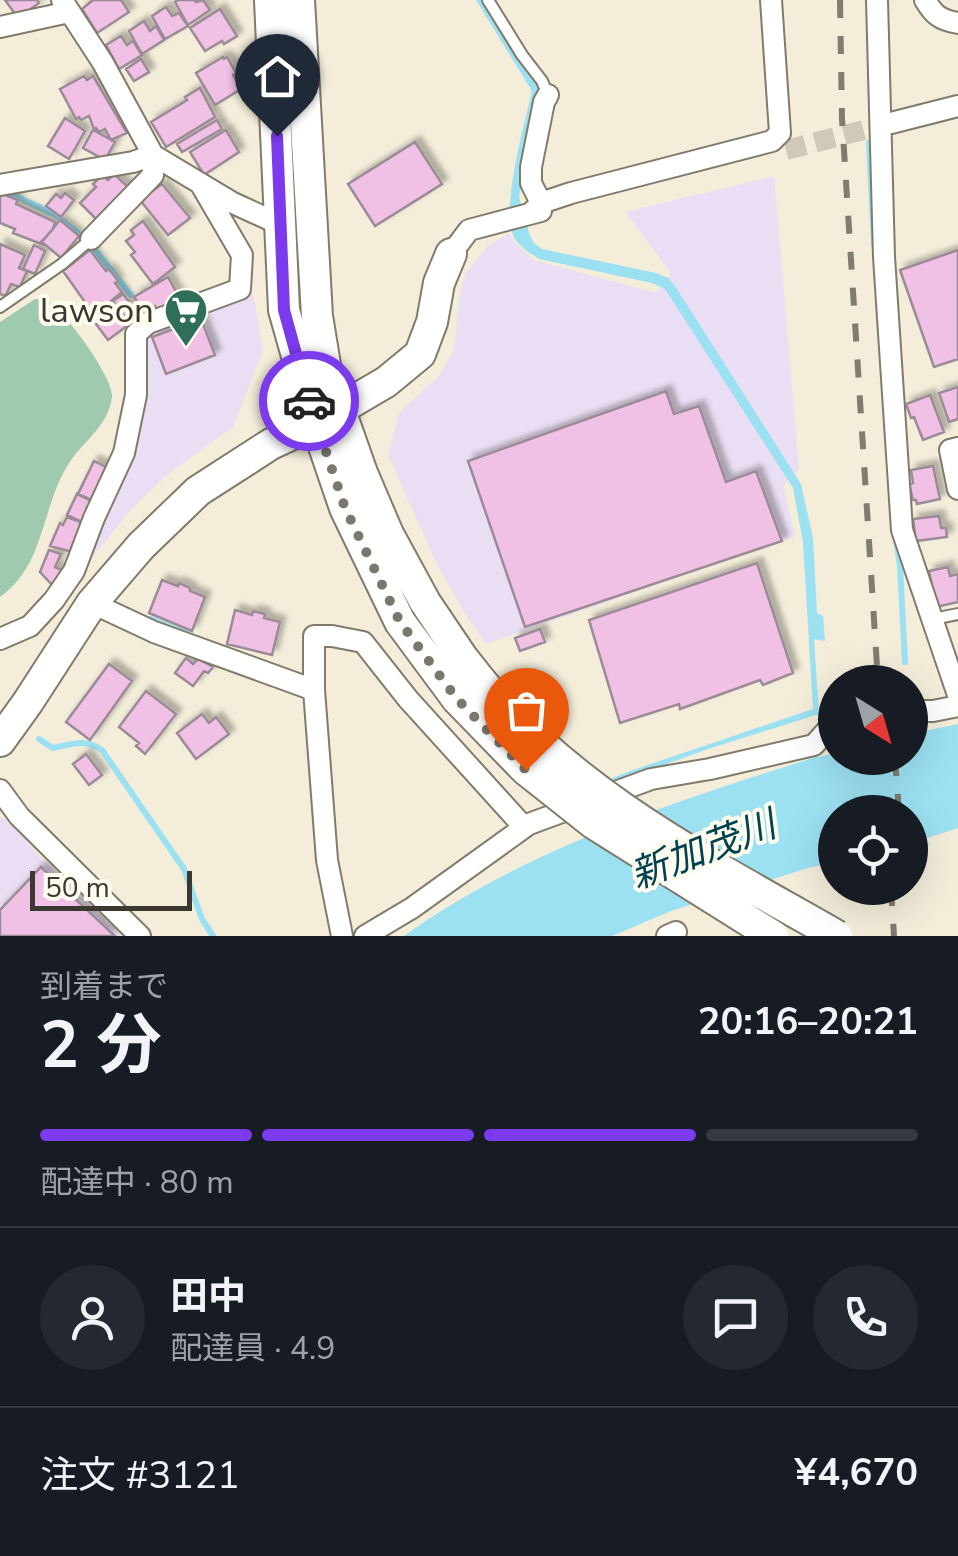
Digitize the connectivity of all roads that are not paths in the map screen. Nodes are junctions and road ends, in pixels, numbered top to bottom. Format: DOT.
graph roads {
  1 [pos="270,0"];
  2 [pos="300,0"];
  3 [pos="488,0"];
  4 [pos="771,0"];
  5 [pos="876,0"];
  6 [pos="925,0"];
  7 [pos="65,6"];
  8 [pos="958,23"];
  9 [pos="0,27"];
  10 [pos="548,95"];
  11 [pos="958,106"];
  12 [pos="891,123"];
  13 [pos="786,150"];
  14 [pos="153,155"];
  15 [pos="200,184"];
  16 [pos="0,185"];
  17 [pos="533,210"];
  18 [pos="280,224"];
  19 [pos="90,239"];
  20 [pos="451,254"];
  21 [pos="0,307"];
  22 [pos="328,417"];
  23 [pos="958,448"];
  24 [pos="958,489"];
  25 [pos="92,604"];
  26 [pos="958,614"];
  27 [pos="932,620"];
  28 [pos="0,639"];
  29 [pos="956,689"];
  30 [pos="314,690"];
  31 [pos="469,690"];
  32 [pos="958,706"];
  33 [pos="928,711"];
  34 [pos="818,739"];
  35 [pos="0,740"];
  36 [pos="0,790"];
  37 [pos="524,827"];
  38 [pos="140,936"];
  39 [pos="342,936"];
  40 [pos="364,936"];
  41 [pos="773,936"];
  42 [pos="837,936"];
  1 -- 18 [label="main road"];
  2 -- 22 [label="main road"];
  3 -- 10 [label="lane"];
  4 -- 17 [label="street"];
  5 -- 27 [label="street"];
  6 -- 8 [label="street"];
  7 -- 9 [label="street"];
  7 -- 14 [label="street"];
  10 -- 17 [label="street"];
  11 -- 12 [label="street"];
  13 -- 17 [label="street"];
  14 -- 15 [label="street"];
  14 -- 16 [label="street"];
  14 -- 19 [label="street"];
  15 -- 18 [label="street"];
  15 -- 28 [label="street"];
  17 -- 20 [label="street"];
  18 -- 22 [label="main road"];
  19 -- 21 [label="lane"];
  20 -- 22 [label="main road"];
  22 -- 25 [label="main road"];
  22 -- 31 [label="main road"];
  23 -- 24 [label="street"];
  25 -- 30 [label="street"];
  25 -- 35 [label="main road"];
  26 -- 27 [label="lane"];
  27 -- 29 [label="street"];
  30 -- 37 [label="street"];
  30 -- 39 [label="street"];
  31 -- 41 [label="main road, bridge"];
  31 -- 42 [label="main road, bridge"];
  32 -- 33 [label="street"];
  34 -- 37 [label="street"];
  36 -- 38 [label="street"];
  37 -- 40 [label="street"];
}
